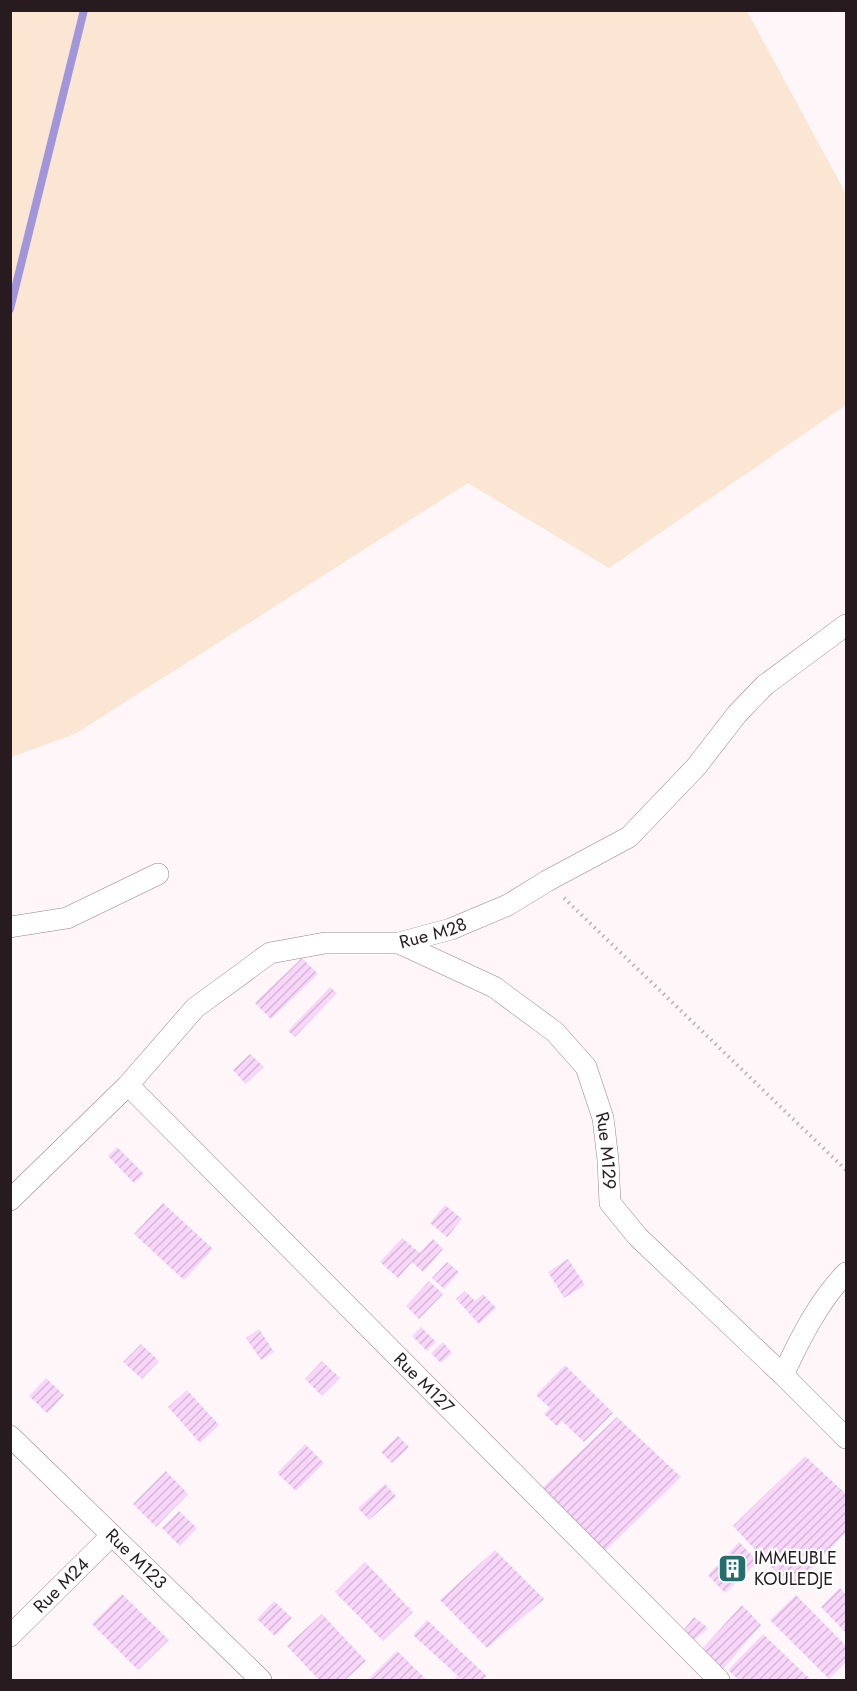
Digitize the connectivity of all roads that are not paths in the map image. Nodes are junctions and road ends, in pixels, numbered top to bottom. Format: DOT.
graph roads {
  1 [pos="846,625"];
  2 [pos="158,874"];
  3 [pos="10,927"];
  4 [pos="399,943"];
  5 [pos="128,1085"];
  6 [pos="10,1200"];
  7 [pos="846,1273"];
  8 [pos="783,1375"];
  9 [pos="10,1436"];
  10 [pos="846,1438"];
  11 [pos="112,1535"];
  12 [pos="10,1636"];
  13 [pos="261,1680"];
  14 [pos="719,1680"];
  1 -- 4 [label="street, Rue M28"];
  2 -- 3 [label="street"];
  4 -- 5 [label="street, Rue M28"];
  4 -- 8 [label="street, Rue M129"];
  5 -- 6 [label="street, Rue M28"];
  5 -- 14 [label="street, Rue M127"];
  7 -- 8 [label="street"];
  8 -- 10 [label="street, Rue M129"];
  9 -- 11 [label="street, Rue M123"];
  11 -- 12 [label="street, Rue M24"];
  11 -- 13 [label="street, Rue M123"];
}
